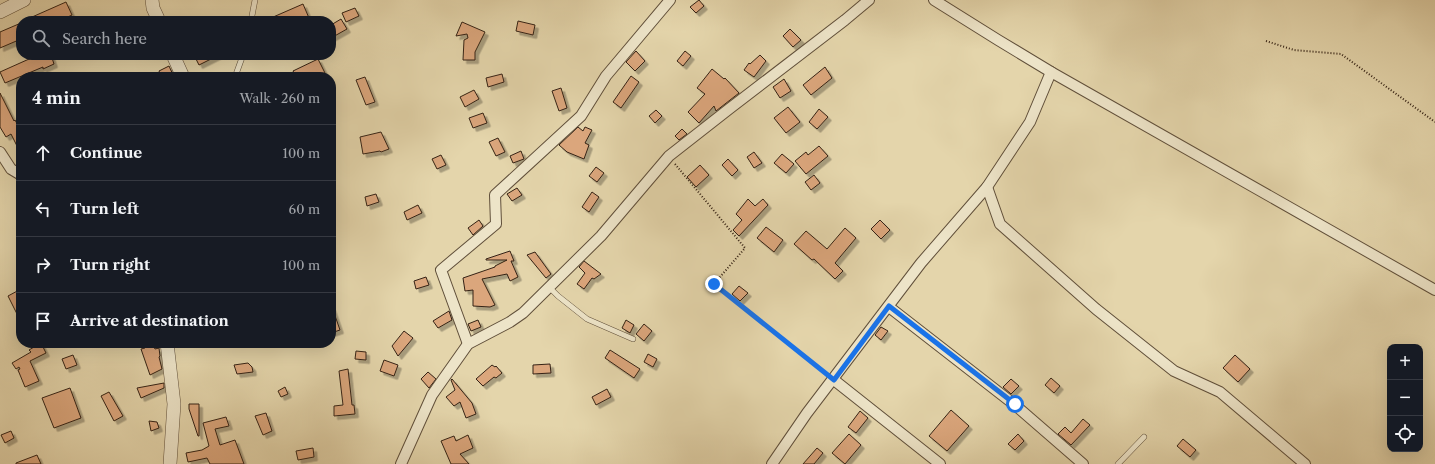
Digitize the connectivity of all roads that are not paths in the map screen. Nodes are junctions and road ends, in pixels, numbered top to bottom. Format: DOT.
graph roads {
  1 [pos="24,0"];
  2 [pos="152,0"];
  3 [pos="255,0"];
  4 [pos="670,0"];
  5 [pos="869,0"];
  6 [pos="934,0"];
  7 [pos="0,12"];
  8 [pos="156,16"];
  9 [pos="251,16"];
  10 [pos="175,60"];
  11 [pos="241,60"];
  12 [pos="181,72"];
  13 [pos="237,72"];
  14 [pos="1051,72"];
  15 [pos="0,152"];
  16 [pos="16,172"];
  17 [pos="987,187"];
  18 [pos="548,287"];
  19 [pos="1435,290"];
  20 [pos="889,306"];
  21 [pos="633,340"];
  22 [pos="468,344"];
  23 [pos="168,348"];
  24 [pos="834,380"];
  25 [pos="1144,437"];
  26 [pos="170,464"];
  27 [pos="401,464"];
  28 [pos="772,464"];
  29 [pos="940,464"];
  30 [pos="1083,464"];
  31 [pos="1118,464"];
  32 [pos="1305,464"];
  1 -- 7 [label="street"];
  2 -- 8 [label="street"];
  3 -- 9 [label="lane"];
  4 -- 22 [label="street"];
  5 -- 18 [label="street"];
  6 -- 14 [label="street"];
  10 -- 12 [label="street"];
  11 -- 13 [label="lane"];
  14 -- 17 [label="street"];
  14 -- 19 [label="street"];
  15 -- 16 [label="street"];
  17 -- 20 [label="street"];
  17 -- 32 [label="street"];
  18 -- 21 [label="lane"];
  18 -- 22 [label="street"];
  20 -- 24 [label="street"];
  20 -- 30 [label="street"];
  22 -- 27 [label="street"];
  23 -- 26 [label="street"];
  24 -- 28 [label="street"];
  24 -- 29 [label="street"];
  25 -- 31 [label="lane"];
}
